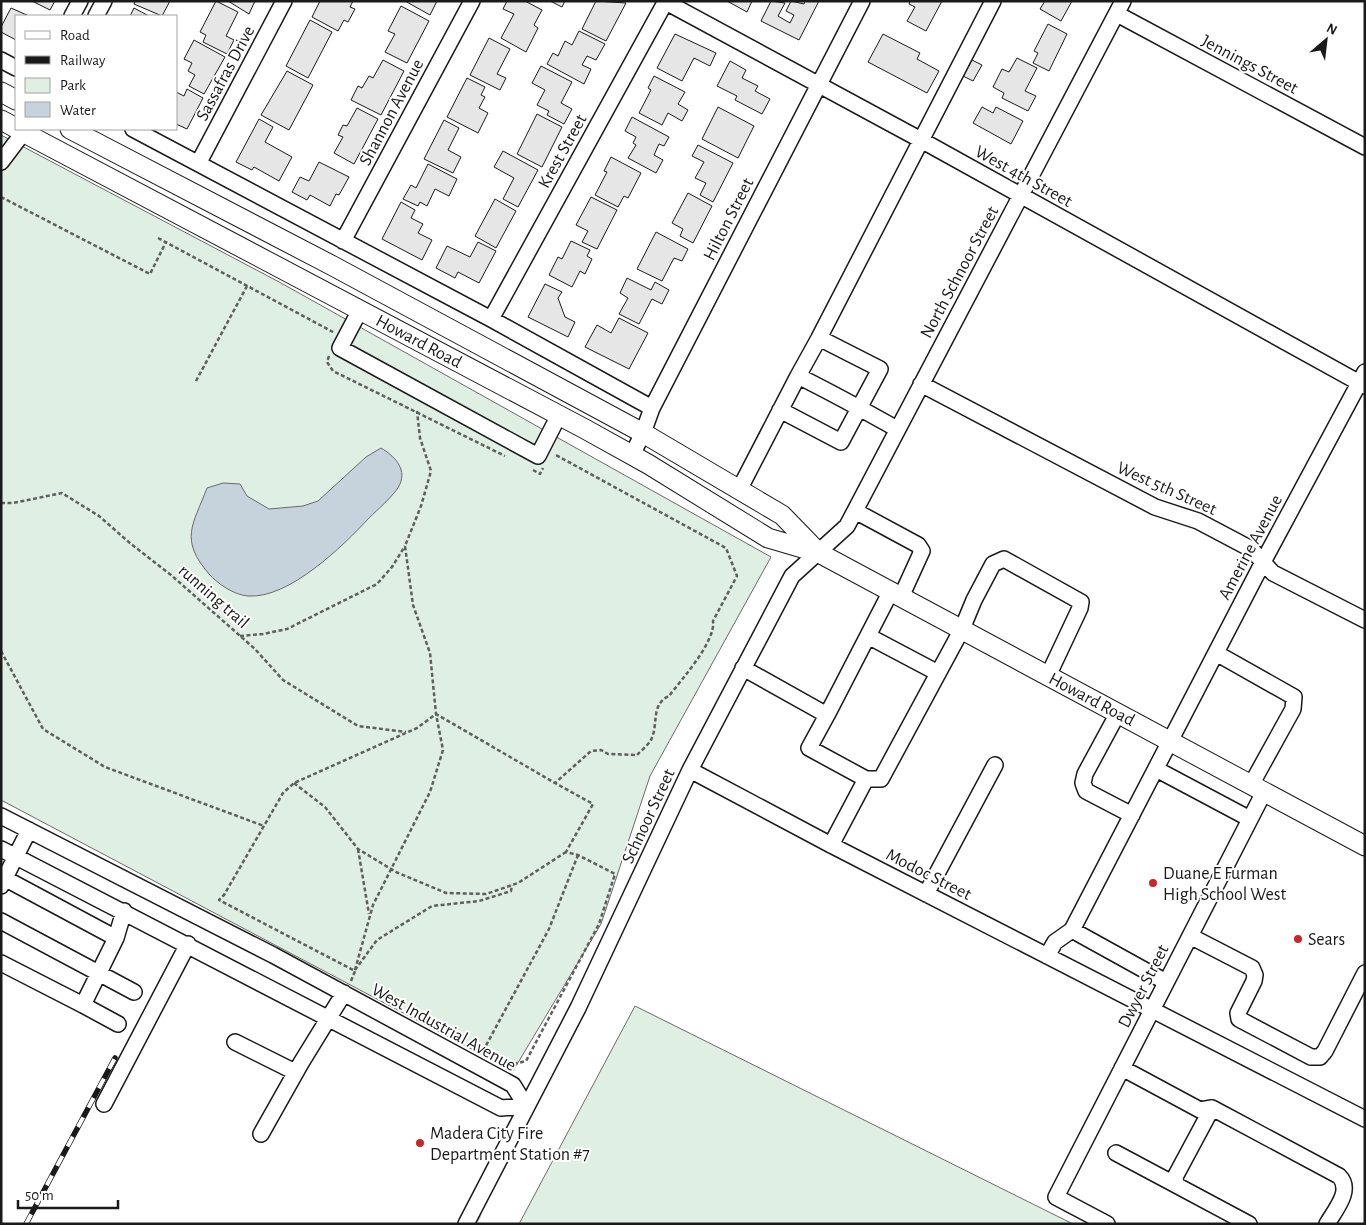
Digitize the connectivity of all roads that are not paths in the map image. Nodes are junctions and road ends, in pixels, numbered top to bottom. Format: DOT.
graph roads {
  1 [pos="80,1"];
  2 [pos="104,1"];
  3 [pos="284,1"];
  4 [pos="472,1"];
  5 [pos="862,1"];
  6 [pos="993,1"];
  7 [pos="665,2"];
  8 [pos="1120,8"];
  9 [pos="73,15"];
  10 [pos="97,15"];
  11 [pos="1,60"];
  12 [pos="15,67"];
  13 [pos="818,85"];
  14 [pos="1,92"];
  15 [pos="15,99"];
  16 [pos="1,120"];
  17 [pos="15,126"];
  18 [pos="20,130"];
  19 [pos="23,130"];
  20 [pos="72,130"];
  21 [pos="135,130"];
  22 [pos="921,140"];
  23 [pos="1365,147"];
  24 [pos="1,162"];
  25 [pos="199,162"];
  26 [pos="1021,195"];
  27 [pos="343,241"];
  28 [pos="364,312"];
  29 [pos="491,319"];
  30 [pos="454,331"];
  31 [pos="819,338"];
  32 [pos="798,376"];
  33 [pos="1363,380"];
  34 [pos="921,384"];
  35 [pos="652,408"];
  36 [pos="859,408"];
  37 [pos="780,410"];
  38 [pos="559,416"];
  39 [pos="897,429"];
  40 [pos="643,433"];
  41 [pos="632,455"];
  42 [pos="739,490"];
  43 [pos="855,511"];
  44 [pos="819,553"];
  45 [pos="1263,562"];
  46 [pos="896,594"];
  47 [pos="1365,620"];
  48 [pos="962,629"];
  49 [pos="868,636"];
  50 [pos="1216,653"];
  51 [pos="743,668"];
  52 [pos="938,673"];
  53 [pos="1048,676"];
  54 [pos="1118,713"];
  55 [pos="827,715"];
  56 [pos="1171,741"];
  57 [pos="995,765"];
  58 [pos="1156,769"];
  59 [pos="690,770"];
  60 [pos="866,778"];
  61 [pos="1258,788"];
  62 [pos="1132,815"];
  63 [pos="1,816"];
  64 [pos="1250,819"];
  65 [pos="29,830"];
  66 [pos="1362,839"];
  67 [pos="832,846"];
  68 [pos="1,849"];
  69 [pos="17,858"];
  70 [pos="4,882"];
  71 [pos="926,894"];
  72 [pos="124,911"];
  73 [pos="1,921"];
  74 [pos="1072,930"];
  75 [pos="1190,936"];
  76 [pos="116,938"];
  77 [pos="188,944"];
  78 [pos="1047,956"];
  79 [pos="1,963"];
  80 [pos="99,972"];
  81 [pos="1365,973"];
  82 [pos="1166,982"];
  83 [pos="134,992"];
  84 [pos="344,994"];
  85 [pos="83,1005"];
  86 [pos="1152,1009"];
  87 [pos="328,1017"];
  88 [pos="118,1024"];
  89 [pos="235,1042"];
  90 [pos="1122,1068"];
  91 [pos="295,1072"];
  92 [pos="104,1104"];
  93 [pos="526,1106"];
  94 [pos="1212,1108"];
  95 [pos="1365,1118"];
  96 [pos="261,1134"];
  97 [pos="1116,1153"];
  98 [pos="1176,1185"];
  99 [pos="466,1224"];
  100 [pos="1107,1224"];
  101 [pos="1249,1224"];
  102 [pos="1327,1224"];
  1 -- 9 [label="street"];
  2 -- 10 [label="street"];
  3 -- 25 [label="street, Sassafras Drive"];
  4 -- 27 [label="street, Shannon Avenue"];
  5 -- 13 [label="street, Hilton Street"];
  6 -- 22 [label="street"];
  7 -- 13 [label="street, West 4th Street"];
  7 -- 29 [label="street, Krest Street"];
  8 -- 23 [label="street, Jennings Street"];
  8 -- 26 [label="street, North Schnoor Street"];
  11 -- 12 [label="street"];
  13 -- 22 [label="street, West 4th Street"];
  13 -- 35 [label="street, Hilton Street"];
  14 -- 15 [label="main road"];
  16 -- 17 [label="main road, Howard Road"];
  18 -- 24 [label="street"];
  19 -- 28 [label="main road, Howard Road"];
  20 -- 30 [label="main road, Howard Road"];
  21 -- 25 [label="street"];
  22 -- 26 [label="street, West 4th Street"];
  22 -- 31 [label="street"];
  25 -- 27 [label="street"];
  26 -- 33 [label="street, West 4th Street"];
  26 -- 34 [label="street, North Schnoor Street"];
  27 -- 29 [label="street"];
  28 -- 30 [label="main road"];
  28 -- 38 [label="main road, Howard Road"];
  28 -- 38 [label="street"];
  29 -- 35 [label="street"];
  30 -- 40 [label="main road, Howard Road"];
  31 -- 32 [label="street"];
  31 -- 36 [label="street"];
  32 -- 36 [label="street"];
  32 -- 37 [label="street"];
  33 -- 45 [label="street, Amerine Avenue"];
  34 -- 39 [label="street, North Schnoor Street"];
  34 -- 45 [label="street, West 5th Street"];
  35 -- 40 [label="street, Hilton Street"];
  36 -- 37 [label="street"];
  36 -- 39 [label="street"];
  37 -- 42 [label="street"];
  38 -- 41 [label="main road, Howard Road"];
  39 -- 43 [label="street, North Schnoor Street"];
  40 -- 41 [label="street, Hilton Street"];
  40 -- 42 [label="main road, Howard Road"];
  41 -- 44 [label="main road, Howard Road"];
  42 -- 44 [label="main road, Howard Road"];
  43 -- 44 [label="street, North Schnoor Street"];
  43 -- 46 [label="street"];
  44 -- 46 [label="main road, Howard Road"];
  44 -- 51 [label="street, Schnoor Street"];
  45 -- 47 [label="street, West 5th Street"];
  45 -- 50 [label="street, Amerine Avenue"];
  46 -- 48 [label="main road, Howard Road"];
  46 -- 49 [label="street"];
  48 -- 52 [label="street"];
  48 -- 53 [label="main road, Howard Road"];
  48 -- 53 [label="street"];
  49 -- 52 [label="street"];
  49 -- 55 [label="street"];
  50 -- 56 [label="street, Amerine Avenue"];
  50 -- 61 [label="street, Dwyer Street"];
  51 -- 55 [label="street"];
  51 -- 59 [label="street, Schnoor Street"];
  52 -- 60 [label="street"];
  53 -- 54 [label="main road, Howard Road"];
  54 -- 56 [label="main road, Howard Road"];
  54 -- 62 [label="street"];
  55 -- 60 [label="street"];
  56 -- 58 [label="street, Amerine Avenue"];
  56 -- 61 [label="main road, Howard Road"];
  57 -- 71 [label="street"];
  58 -- 62 [label="street, Amerine Avenue"];
  58 -- 64 [label="street"];
  59 -- 67 [label="street, Modoc Street"];
  59 -- 93 [label="street, Schnoor Street"];
  60 -- 67 [label="street"];
  61 -- 64 [label="street, Dwyer Street"];
  61 -- 66 [label="main road, Howard Road"];
  62 -- 74 [label="street, Amerine Avenue"];
  63 -- 65 [label="street, West Industrial Avenue"];
  64 -- 75 [label="street, Dwyer Street"];
  65 -- 69 [label="street"];
  65 -- 84 [label="street, West Industrial Avenue"];
  67 -- 71 [label="street, Modoc Street"];
  68 -- 69 [label="street"];
  69 -- 70 [label="street"];
  69 -- 72 [label="street"];
  70 -- 76 [label="street"];
  71 -- 78 [label="street, Modoc Street"];
  72 -- 76 [label="street"];
  72 -- 77 [label="street"];
  73 -- 80 [label="street"];
  74 -- 78 [label="street"];
  74 -- 82 [label="street"];
  75 -- 81 [label="street"];
  75 -- 82 [label="street, Dwyer Street"];
  76 -- 80 [label="street"];
  77 -- 87 [label="street"];
  77 -- 92 [label="street"];
  78 -- 86 [label="street, Modoc Street"];
  79 -- 85 [label="street"];
  80 -- 83 [label="street"];
  80 -- 85 [label="street"];
  82 -- 86 [label="street, Dwyer Street"];
  84 -- 87 [label="street"];
  84 -- 93 [label="street, West Industrial Avenue"];
  85 -- 88 [label="street"];
  86 -- 90 [label="street, Dwyer Street"];
  86 -- 95 [label="street, Modoc Street"];
  87 -- 91 [label="street"];
  87 -- 93 [label="street"];
  89 -- 91 [label="street"];
  90 -- 94 [label="street"];
  90 -- 100 [label="street, Dwyer Street"];
  91 -- 96 [label="street"];
  93 -- 99 [label="street, Schnoor Street"];
  94 -- 98 [label="street"];
  94 -- 102 [label="street"];
  97 -- 98 [label="street"];
  98 -- 101 [label="street"];
}
